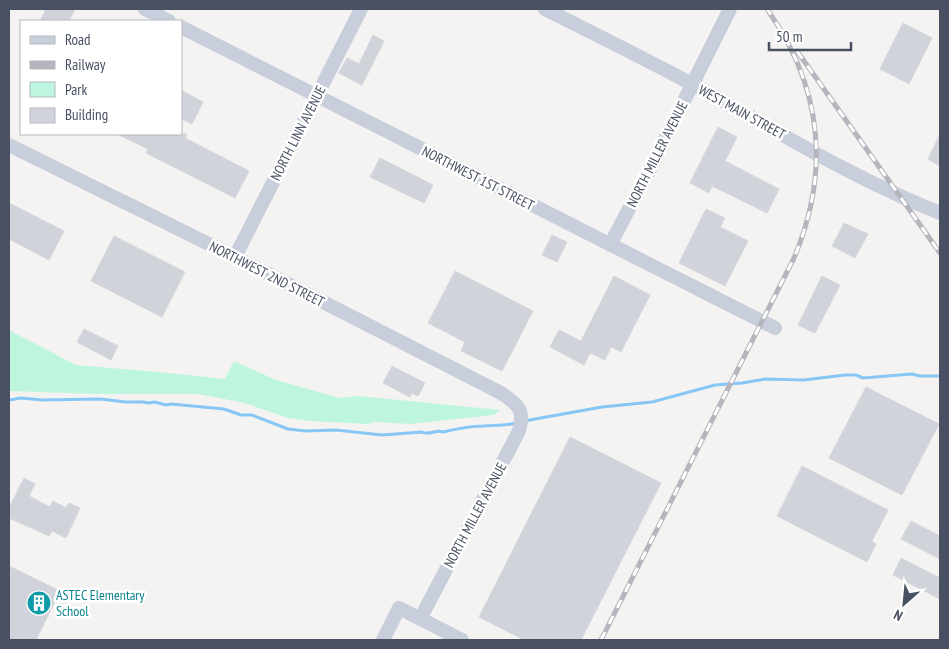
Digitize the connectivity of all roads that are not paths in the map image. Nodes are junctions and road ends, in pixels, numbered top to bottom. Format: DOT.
graph roads {
  1 [pos="145,9"];
  2 [pos="361,9"];
  3 [pos="545,9"];
  4 [pos="730,9"];
  5 [pos="167,20"];
  6 [pos="182,28"];
  7 [pos="692,85"];
  8 [pos="316,96"];
  9 [pos="9,145"];
  10 [pos="940,213"];
  11 [pos="610,246"];
  12 [pos="235,257"];
  13 [pos="775,328"];
  14 [pos="521,413"];
  15 [pos="420,619"];
  16 [pos="383,640"];
  17 [pos="462,640"];
  1 -- 5 [label="street"];
  2 -- 8 [label="street, NORTH LINN AVENUE"];
  3 -- 7 [label="street, WEST MAIN STREET"];
  4 -- 7 [label="street, NORTH MILLER AVENUE"];
  6 -- 8 [label="street, NORTHWEST 1ST STREET"];
  7 -- 10 [label="street, WEST MAIN STREET"];
  7 -- 11 [label="street, NORTH MILLER AVENUE"];
  8 -- 11 [label="street, NORTHWEST 1ST STREET"];
  8 -- 12 [label="street, NORTH LINN AVENUE"];
  9 -- 12 [label="street, NORTHWEST 2ND STREET"];
  11 -- 13 [label="street, NORTHWEST 1ST STREET"];
  12 -- 14 [label="street, NORTHWEST 2ND STREET"];
  14 -- 15 [label="street, NORTH MILLER AVENUE"];
  15 -- 16 [label="street"];
  15 -- 17 [label="street"];
}
